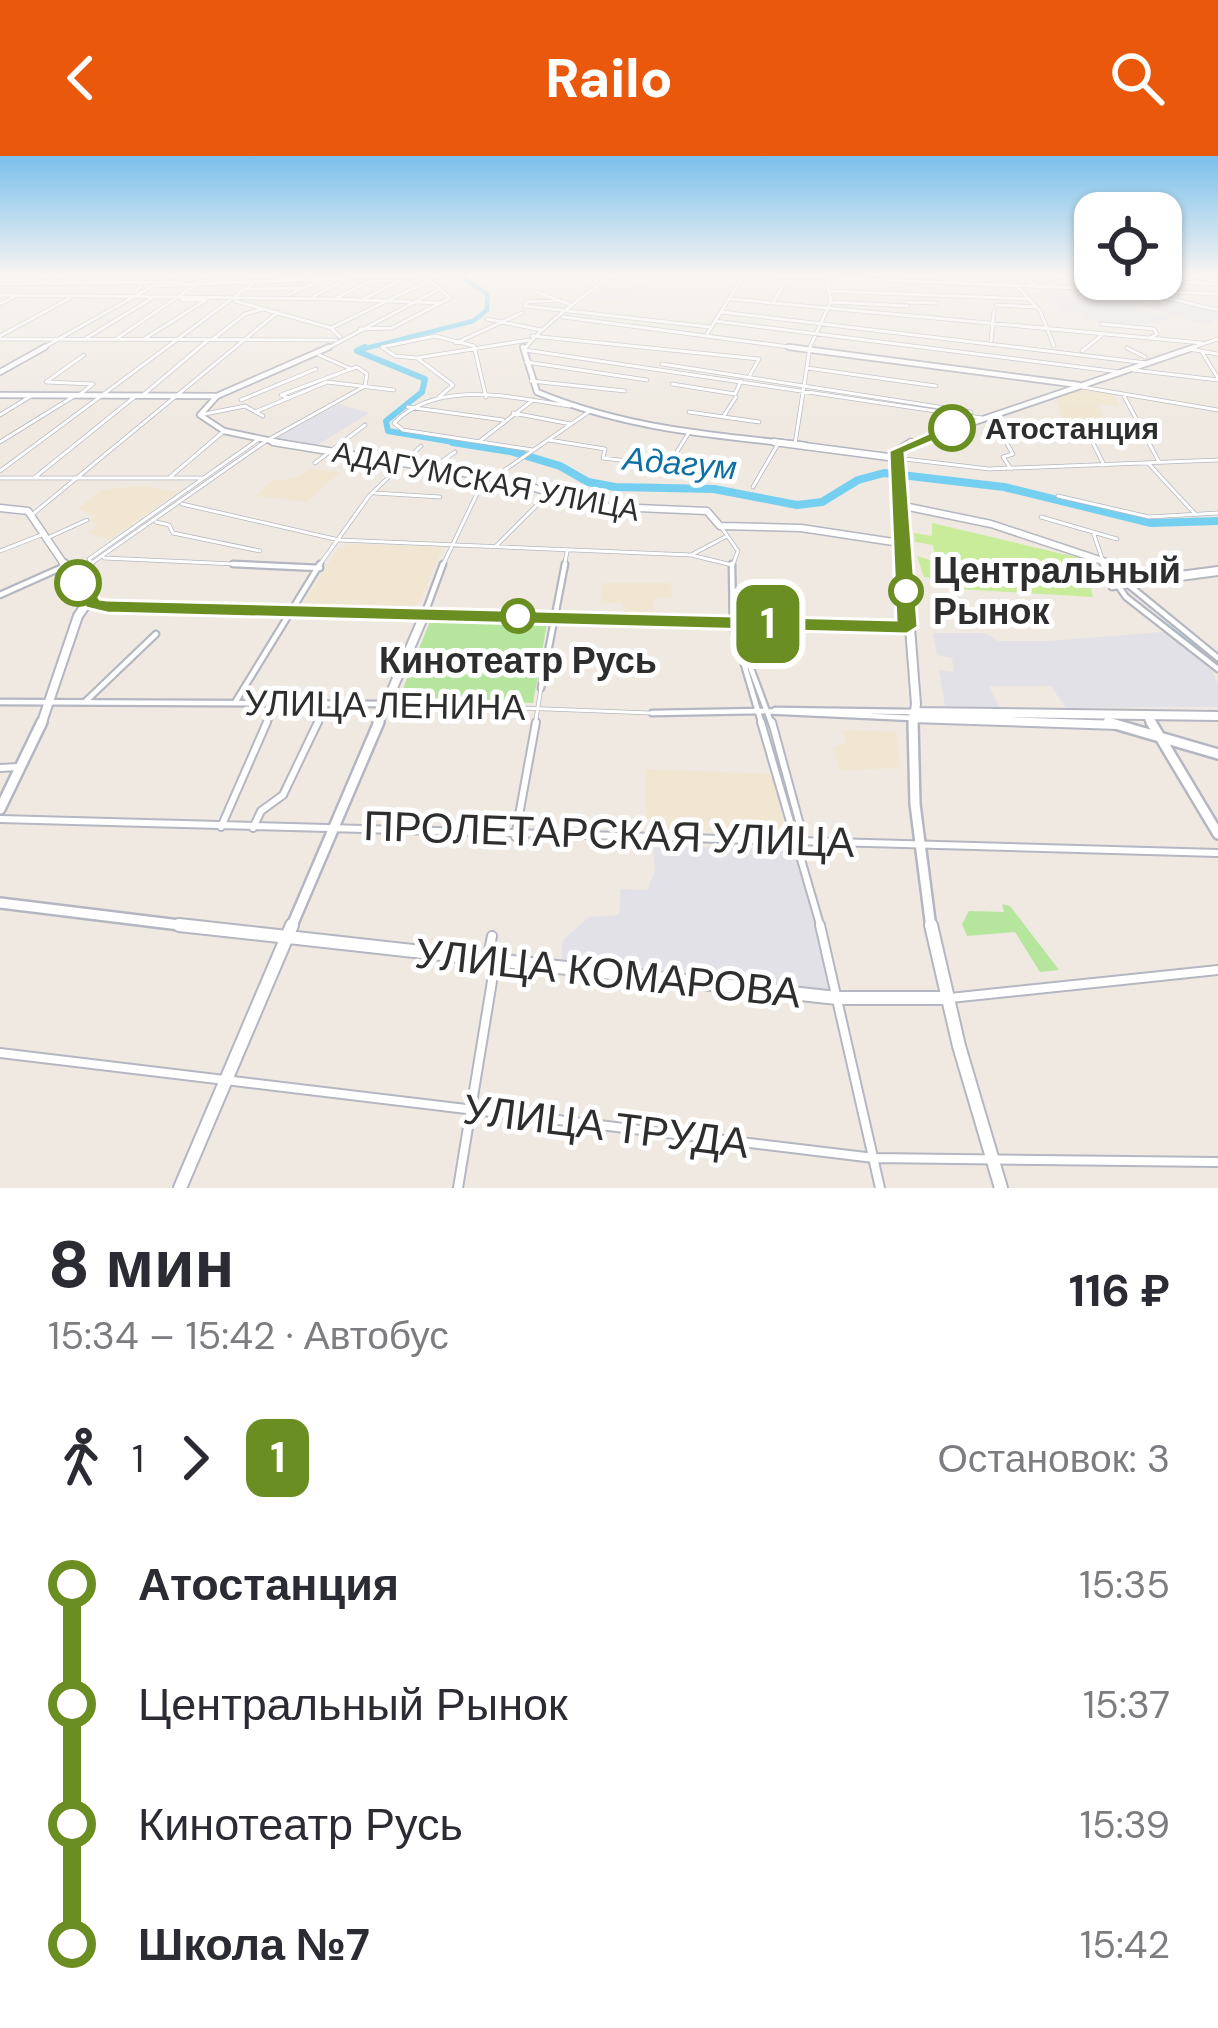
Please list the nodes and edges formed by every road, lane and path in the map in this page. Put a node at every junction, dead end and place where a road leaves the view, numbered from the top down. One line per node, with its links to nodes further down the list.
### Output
1 (83, 323): 36 (main road)
2 (111, 323): 37 (street)
3 (141, 323): 38 (street)
4 (169, 323): 39 (street)
5 (202, 323): 40 (street)
6 (233, 323): 41 (street)
7 (263, 323): 42 (street)
8 (315, 323): 26 (street)
9 (342, 323): 26 (street)
10 (372, 323): 27 (main road)
11 (402, 323): 27 (street)
12 (498, 323): 46 (street)
13 (506, 323): 29 (street)
14 (551, 323): 29 (main road)
15 (629, 323): 31 (main road)
16 (675, 323): 25 (street)
17 (713, 323): 25 (street)
18 (733, 323): 30 (street)
19 (818, 323): 30 (street)
20 (829, 323): 45 (street)
21 (987, 323): 23 (street)
22 (1044, 323): 28 (street)
23 (995, 324): 28 (street); 45 (street)
24 (1102, 324): 35 (street)
25 (710, 326): 31 (street)
26 (331, 328): 43 (street)
27 (360, 329): 43 (main road)
28 (1047, 329): 32 (street); 50 (street)
29 (541, 330): 34 (main road)
30 (814, 333): 48 (street); 67 (street)
31 (706, 334): 48 (main road)
32 (1103, 334): 35 (street); 54 (street)
33 (0, 338): 36 (street)
34 (530, 338): 49 (street); 53 (main road); 69 (street)
35 (1150, 338): 47 (street)
36 (57, 339): 37 (street); 66 (main road)
37 (85, 339): 38 (street)
38 (116, 339): 39 (street)
39 (144, 339): 40 (street)
40 (180, 339): 41 (street); 86 (street)
41 (211, 339): 42 (street); 87 (street)
42 (241, 339): 43 (street); 88 (street)
43 (338, 339): 58 (main road)
44 (1218, 339): 47 (main road)
45 (991, 341): 50 (street)
46 (456, 343): 49 (street); 59 (street)
47 (1206, 343): 52 (main road)
48 (810, 346): 62 (street); 75 (main road)
49 (476, 347): 59 (street); 91 (street)
50 (1055, 348): 54 (street)
51 (1126, 348): 60 (street)
52 (1189, 349): 55 (street); 60 (main road)
53 (524, 350): 61 (main road); 69 (street)
54 (1082, 351): 60 (street)
55 (1202, 352): 56 (street); 70 (street)
56 (1218, 354)
57 (84, 355): 85 (street)
58 (319, 355): 64 (street); 68 (main road)
59 (417, 358): 90 (street)
60 (1147, 359): 65 (main road)
61 (526, 362): 71 (street); 73 (main road)
62 (807, 368): 77 (street); 78 (street)
63 (316, 369): 72 (street)
64 (350, 369): 76 (street); 92 (street)
65 (1128, 369): 67 (main road); 70 (street)
66 (0, 372)
67 (1119, 372): 75 (main road)
68 (266, 377): 72 (street); 89 (main road)
69 (746, 378): 77 (street); 81 (street)
70 (1218, 379)
71 (647, 380)
72 (286, 381): 93 (street)
73 (531, 381): 80 (street); 95 (main road)
74 (672, 384): 81 (street)
75 (1081, 385): 82 (street); 105 (main road)
76 (365, 386): 79 (street); 92 (street); 114 (street)
77 (802, 386): 105 (street); 120 (street)
78 (936, 386)
79 (394, 390)
80 (625, 391)
81 (735, 394): 106 (street)
82 (1123, 394): 97 (street); 127 (street)
83 (0, 395): 84 (main road)
84 (32, 395): 85 (main road); 102 (street)
85 (78, 395): 86 (main road); 117 (street)
86 (104, 395): 87 (main road); 134 (street)
87 (140, 395): 88 (main road); 137 (street)
88 (175, 395): 89 (main road); 135 (street)
89 (216, 396): 103 (main road)
90 (439, 397): 91 (street); 96 (street)
91 (486, 397): 94 (street)
92 (289, 398): 99 (street)
93 (241, 400)
94 (532, 400): 95 (street); 101 (street)
95 (570, 406): 98 (main road)
96 (408, 407): 107 (street); 116 (street)
97 (1218, 410)
98 (590, 411): 109 (street); 112 (main road)
99 (255, 412): 103 (street); 104 (street)
100 (689, 412): 106 (street)
101 (513, 413): 107 (street); 109 (street)
102 (0, 415)
103 (200, 415): 111 (main road, АДАГУМСКАЯ УЛИЦА)
104 (263, 416)
105 (978, 416): 126 (main road)
106 (723, 417): 108 (street)
107 (503, 420): 116 (street)
108 (759, 422)
109 (572, 424): 115 (street)
110 (365, 425): 123 (street)
111 (224, 431): 114 (main road, АДАГУМСКАЯ УЛИЦА); 136 (street)
112 (690, 431): 115 (street); 119 (main road)
113 (1065, 432): 131 (street)
114 (262, 440): 123 (main road, АДАГУМСКАЯ УЛИЦА); 138 (street)
115 (548, 440): 122 (street)
116 (480, 441): 122 (street)
117 (0, 442)
118 (1006, 442): 133 (street)
119 (778, 444): 120 (main road); 140 (street)
120 (795, 444): 126 (main road)
121 (421, 446): 129 (street)
122 (533, 451): 139 (street)
123 (328, 452): 128 (street); 129 (main road, АДАГУМСКАЯ УЛИЦА)
124 (455, 452): 132 (street)
125 (1218, 460): 127 (street)
126 (897, 461): 133 (street); 146 (main road)
127 (1160, 462): 130 (street)
128 (315, 463)
129 (398, 463): 132 (main road, АДАГУМСКАЯ УЛИЦА); 141 (street)
130 (1148, 463): 131 (street); 149 (street)
131 (1104, 465): 133 (street)
132 (431, 469): 139 (main road, АДАГУМСКАЯ УЛИЦА)
133 (1010, 469)
134 (0, 475): 137 (street)
135 (82, 476): 136 (street); 137 (street); 150 (street)
136 (170, 477): 138 (street)
137 (34, 478)
138 (208, 479): 145 (street); 169 (street)
139 (488, 479): 142 (main road, АДАГУМСКАЯ УЛИЦА); 161 (street)
140 (753, 488)
141 (375, 493): 144 (street); 159 (street)
142 (547, 495): 154 (main road, АДАГУМСКАЯ УЛИЦА); 162 (street)
143 (1058, 496): 149 (street)
144 (440, 497)
145 (182, 504): 153 (street); 159 (street)
146 (899, 506): 160 (main road); 168 (main road)
147 (0, 511): 150 (main road)
148 (1218, 513): 149 (street)
149 (1196, 515)
150 (31, 516): 157 (main road)
151 (1040, 517): 155 (street)
152 (87, 520): 157 (street)
153 (156, 523): 164 (street); 167 (street)
154 (720, 526): 156 (street); 160 (main road)
155 (1094, 532): 158 (street); 168 (street)
156 (727, 536): 166 (street); 170 (street)
157 (43, 537): 163 (street); 171 (main road)
158 (1117, 539)
159 (339, 541): 161 (street); 172 (street)
160 (900, 543): 184 (main road)
161 (450, 544): 162 (street); 181 (street)
162 (496, 546): 165 (street)
163 (0, 551)
164 (260, 551)
165 (567, 551): 166 (street); 182 (street)
166 (691, 555): 170 (street)
167 (104, 558): 169 (street); 172 (street)
168 (1098, 559): 175 (main road); 176 (street); 177 (street)
169 (92, 564): 174 (street)
170 (732, 565): 183 (street)
171 (65, 566): 174 (main road); 178 (street)
172 (321, 568): 180 (street)
173 (1218, 571): 175 (main road)
174 (73, 575): 179 (main road)
175 (1157, 579): 176 (street)
176 (1123, 585): 177 (street); 186 (street)
177 (1112, 586): 187 (street)
178 (0, 595)
179 (89, 600): 180 (main road); 192 (main road)
180 (294, 610): 181 (main road); 190 (street)
181 (424, 613): 182 (main road); 195 (main road)
182 (554, 617): 183 (main road); 188 (street)
183 (734, 623): 184 (main road); 197 (street)
184 (907, 627): 199 (main road)
185 (155, 634): 189 (street)
186 (1218, 658)
187 (1218, 669)
188 (541, 688): 196 (street)
189 (86, 701): 190 (street, УЛИЦА ЛЕНИНА); 192 (street, УЛИЦА ЛЕНИНА)
190 (236, 701): 193 (street, УЛИЦА ЛЕНИНА)
191 (0, 702): 192 (street, УЛИЦА ЛЕНИНА)
192 (49, 703): 205 (main road)
193 (275, 703): 194 (street, УЛИЦА ЛЕНИНА); 209 (street)
194 (326, 704): 195 (street, УЛИЦА ЛЕНИНА); 211 (street)
195 (386, 704): 196 (street, УЛИЦА ЛЕНИНА); 210 (main road)
196 (537, 709): 198 (street, УЛИЦА ЛЕНИНА); 202 (street)
197 (765, 712): 198 (street, УЛИЦА ЛЕНИНА); 199 (street, УЛИЦА ЛЕНИНА); 214 (street)
198 (652, 713)
199 (913, 715): 200 (main road, УЛИЦА ЛЕНИНА); 203 (main road, УЛИЦА ЛЕНИНА); 215 (main road)
200 (1147, 715): 201 (main road, УЛИЦА ЛЕНИНА); 203 (main road)
201 (1218, 716)
202 (536, 721): 213 (street)
203 (1159, 734): 204 (main road, УЛИЦА ЛЕНИНА); 212 (main road)
204 (1218, 754)
205 (23, 766): 206 (street); 207 (main road)
206 (0, 768)
207 (0, 809)
208 (0, 819): 209 (street, ПРОЛЕТАРСКАЯ УЛИЦА)
209 (221, 826): 211 (street, ПРОЛЕТАРСКАЯ УЛИЦА)
210 (333, 826): 211 (street, ПРОЛЕТАРСКАЯ УЛИЦА); 213 (street, ПРОЛЕТАРСКАЯ УЛИЦА); 218 (main road)
211 (253, 828)
212 (1218, 834)
213 (515, 837): 214 (street, ПРОЛЕТАРСКАЯ УЛИЦА)
214 (799, 838): 215 (street, ПРОЛЕТАРСКАЯ УЛИЦА); 222 (street)
215 (917, 842): 216 (street, ПРОЛЕТАРСКАЯ УЛИЦА); 223 (main road)
216 (1218, 853)
217 (0, 903): 218 (main road, УЛИЦА КОМАРОВА)
218 (288, 935): 220 (main road, УЛИЦА КОМАРОВА); 225 (main road)
219 (492, 937): 220 (street)
220 (491, 962): 222 (main road, УЛИЦА КОМАРОВА); 226 (street)
221 (1218, 970): 223 (street, УЛИЦА КОМАРОВА)
222 (836, 998): 223 (main road, УЛИЦА КОМАРОВА); 227 (street)
223 (945, 998): 228 (main road)
224 (0, 1053): 225 (street, УЛИЦА ТРУДА)
225 (225, 1079): 226 (street, УЛИЦА ТРУДА); 230 (main road)
226 (470, 1110): 227 (street, УЛИЦА ТРУДА); 231 (street)
227 (874, 1158): 228 (street, УЛИЦА ТРУДА); 232 (street)
228 (992, 1160): 229 (street, УЛИЦА ТРУДА); 233 (main road)
229 (1216, 1162)
230 (180, 1188)
231 (458, 1188)
232 (880, 1188)
233 (1001, 1188)

